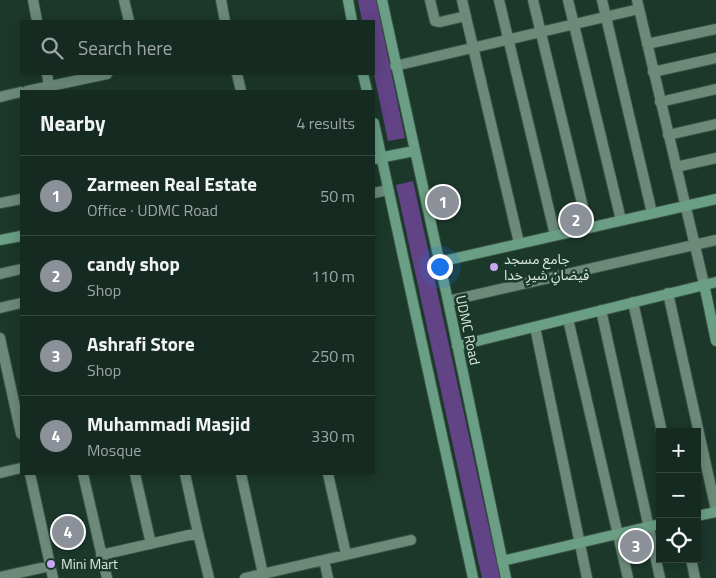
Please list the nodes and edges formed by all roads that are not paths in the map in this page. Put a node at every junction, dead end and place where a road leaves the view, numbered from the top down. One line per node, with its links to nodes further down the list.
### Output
1 (33, 0): 15 (street)
2 (124, 0): 16 (street)
3 (221, 0): 17 (street)
4 (348, 0): 18 (main road)
5 (382, 0): 26 (main road, UDMC Road)
6 (430, 0): 13 (street)
7 (462, 0): 13 (street)
8 (499, 0): 22 (street)
9 (533, 0): 21 (street)
10 (568, 0): 19 (street)
11 (602, 0): 14 (street)
12 (638, 5): 14 (street); 23 (street)
13 (466, 16): 24 (street)
14 (606, 17): 19 (street); 53 (street)
15 (37, 20)
16 (129, 20)
17 (225, 20)
18 (352, 20)
19 (574, 24): 21 (street); 54 (street)
20 (716, 29): 23 (street)
21 (541, 32): 22 (street); 55 (street)
22 (508, 40): 24 (street); 56 (street)
23 (647, 44): 27 (street)
24 (473, 48): 26 (street); 60 (street)
25 (716, 58): 27 (street)
26 (395, 66): 43 (main road, UDMC Road)
27 (653, 72): 39 (street)
28 (47, 75): 32 (street)
29 (102, 75): 32 (street)
30 (237, 75): 35 (street)
31 (363, 75): 36 (main road)
32 (50, 86): 34 (street)
33 (716, 89): 39 (street)
34 (32, 90)
35 (241, 90)
36 (367, 90)
37 (20, 92): 38 (street)
38 (0, 97)
39 (660, 102): 42 (street)
40 (716, 124): 42 (street)
41 (375, 135): 45 (main road)
42 (668, 135): 46 (street)
43 (414, 150): 45 (main road); 62 (main road, UDMC Road)
44 (716, 158): 46 (street)
45 (377, 159): 47 (main road)
46 (676, 167): 52 (street)
47 (388, 190): 48 (street); 111 (main road)
48 (375, 193)
49 (20, 198): 51 (street)
50 (716, 199): 52 (main road)
51 (0, 203)
52 (684, 206): 53 (main road); 61 (street)
53 (652, 213): 54 (main road)
54 (621, 220): 55 (main road)
55 (588, 228): 56 (main road)
56 (555, 235): 60 (main road)
57 (20, 236): 58 (main road)
58 (0, 240)
59 (716, 240): 61 (street)
60 (519, 244): 62 (main road)
61 (695, 245): 66 (street); 68 (street)
62 (439, 262): 68 (main road, UDMC Road)
63 (20, 269): 64 (street)
64 (0, 274)
65 (716, 282): 66 (main road)
66 (704, 284): 67 (main road); 73 (main road)
67 (668, 293): 69 (main road); 89 (street)
68 (448, 302): 78 (main road, UDMC Road)
69 (633, 302): 72 (main road); 79 (street)
70 (20, 303): 71 (street)
71 (0, 308)
72 (601, 310): 74 (main road); 91 (street)
73 (713, 316): 77 (main road)
74 (568, 318): 75 (main road); 93 (street)
75 (535, 327): 78 (main road); 95 (street)
76 (0, 338): 80 (street)
77 (716, 341)
78 (457, 346): 100 (main road, UDMC Road)
79 (661, 428)
80 (20, 429)
81 (20, 468): 82 (street)
82 (0, 473)
83 (30, 475): 102 (street)
84 (83, 475): 98 (street)
85 (135, 475): 96 (street)
86 (184, 475): 92 (street)
87 (241, 475): 103 (street)
88 (328, 475): 97 (street)
89 (716, 511): 90 (main road)
90 (701, 515)
91 (654, 526): 93 (main road); 115 (street)
92 (198, 533): 96 (street); 108 (street)
93 (618, 534): 95 (main road); 114 (street)
94 (412, 540): 97 (street)
95 (580, 542): 100 (main road); 113 (street)
96 (151, 544): 98 (street)
97 (346, 554): 99 (street)
98 (101, 555): 107 (street)
99 (324, 560): 103 (street); 110 (street)
100 (502, 561): 112 (main road, UDMC Road)
101 (692, 563): 116 (street)
102 (50, 566): 104 (street); 106 (street)
103 (264, 574): 109 (street)
104 (22, 575): 105 (street)
105 (0, 577)
106 (53, 578)
107 (107, 578)
108 (209, 578)
109 (245, 578)
110 (328, 578)
111 (473, 578)
112 (506, 578)
113 (587, 578)
114 (628, 578)
115 (660, 578)
116 (695, 578)

